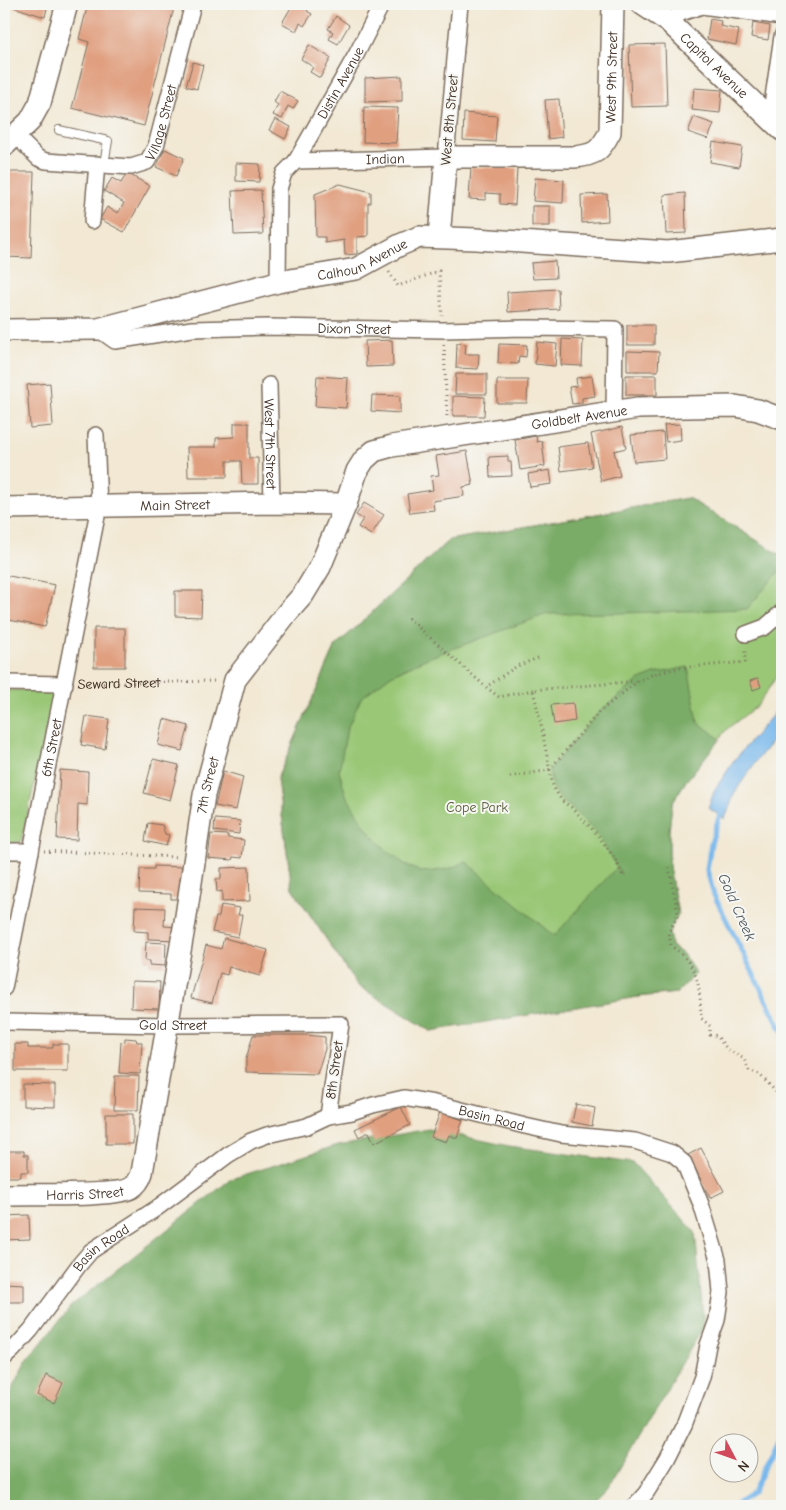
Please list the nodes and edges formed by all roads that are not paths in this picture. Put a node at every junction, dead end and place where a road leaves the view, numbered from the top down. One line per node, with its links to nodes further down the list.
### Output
1 (67, 4): 12 (street)
2 (193, 4): 16 (street, Village Street)
3 (382, 4): 15 (street, Distin Avenue)
4 (460, 4): 14 (street, West 8th Street)
5 (613, 4): 13 (street, West 9th Street)
6 (642, 4): 8 (street, Capitol Avenue)
7 (782, 18): 8 (street)
8 (669, 22): 10 (street, Capitol Avenue)
9 (782, 36): 10 (street)
10 (776, 124)
11 (59, 130): 16 (lane)
12 (10, 141): 16 (street, Village Street)
13 (601, 149): 14 (street, Indian)
14 (446, 157): 15 (street, Indian); 18 (street, West 8th Street)
15 (296, 161): 20 (street)
16 (101, 164): 17 (street)
17 (92, 221)
18 (439, 237): 19 (street, Calhoun Avenue); 20 (street, Calhoun Avenue)
19 (778, 243)
20 (278, 282): 21 (street, Calhoun Avenue)
21 (98, 329): 22 (street, Calhoun Avenue); 24 (street, Dixon Street)
22 (4, 330)
23 (269, 385): 28 (street, West 7th Street)
24 (614, 412): 25 (street, Goldbelt Avenue); 27 (street, Goldbelt Avenue)
25 (782, 419)
26 (96, 435): 30 (street, 6th Street)
27 (374, 451): 29 (street, 7th Street)
28 (272, 503): 29 (street, Main Street); 30 (street, Main Street)
29 (346, 504): 41 (street, 7th Street)
30 (99, 506): 31 (street, Main Street); 35 (street, 6th Street)
31 (4, 508)
32 (782, 612): 33 (street)
33 (746, 640)
34 (4, 683): 35 (street, Seward Street)
35 (65, 684): 36 (street, 6th Street)
36 (31, 850): 37 (street); 38 (street, 6th Street)
37 (4, 851)
38 (4, 988)
39 (4, 1022): 41 (street, Gold Street)
40 (341, 1024): 41 (street, Gold Street); 42 (street, 8th Street)
41 (168, 1025): 43 (street, 7th Street)
42 (328, 1116): 45 (street, Basin Road); 46 (street, Basin Road)
43 (145, 1159): 44 (street, Harris Street)
44 (4, 1195)
45 (9, 1354)
46 (634, 1506)

